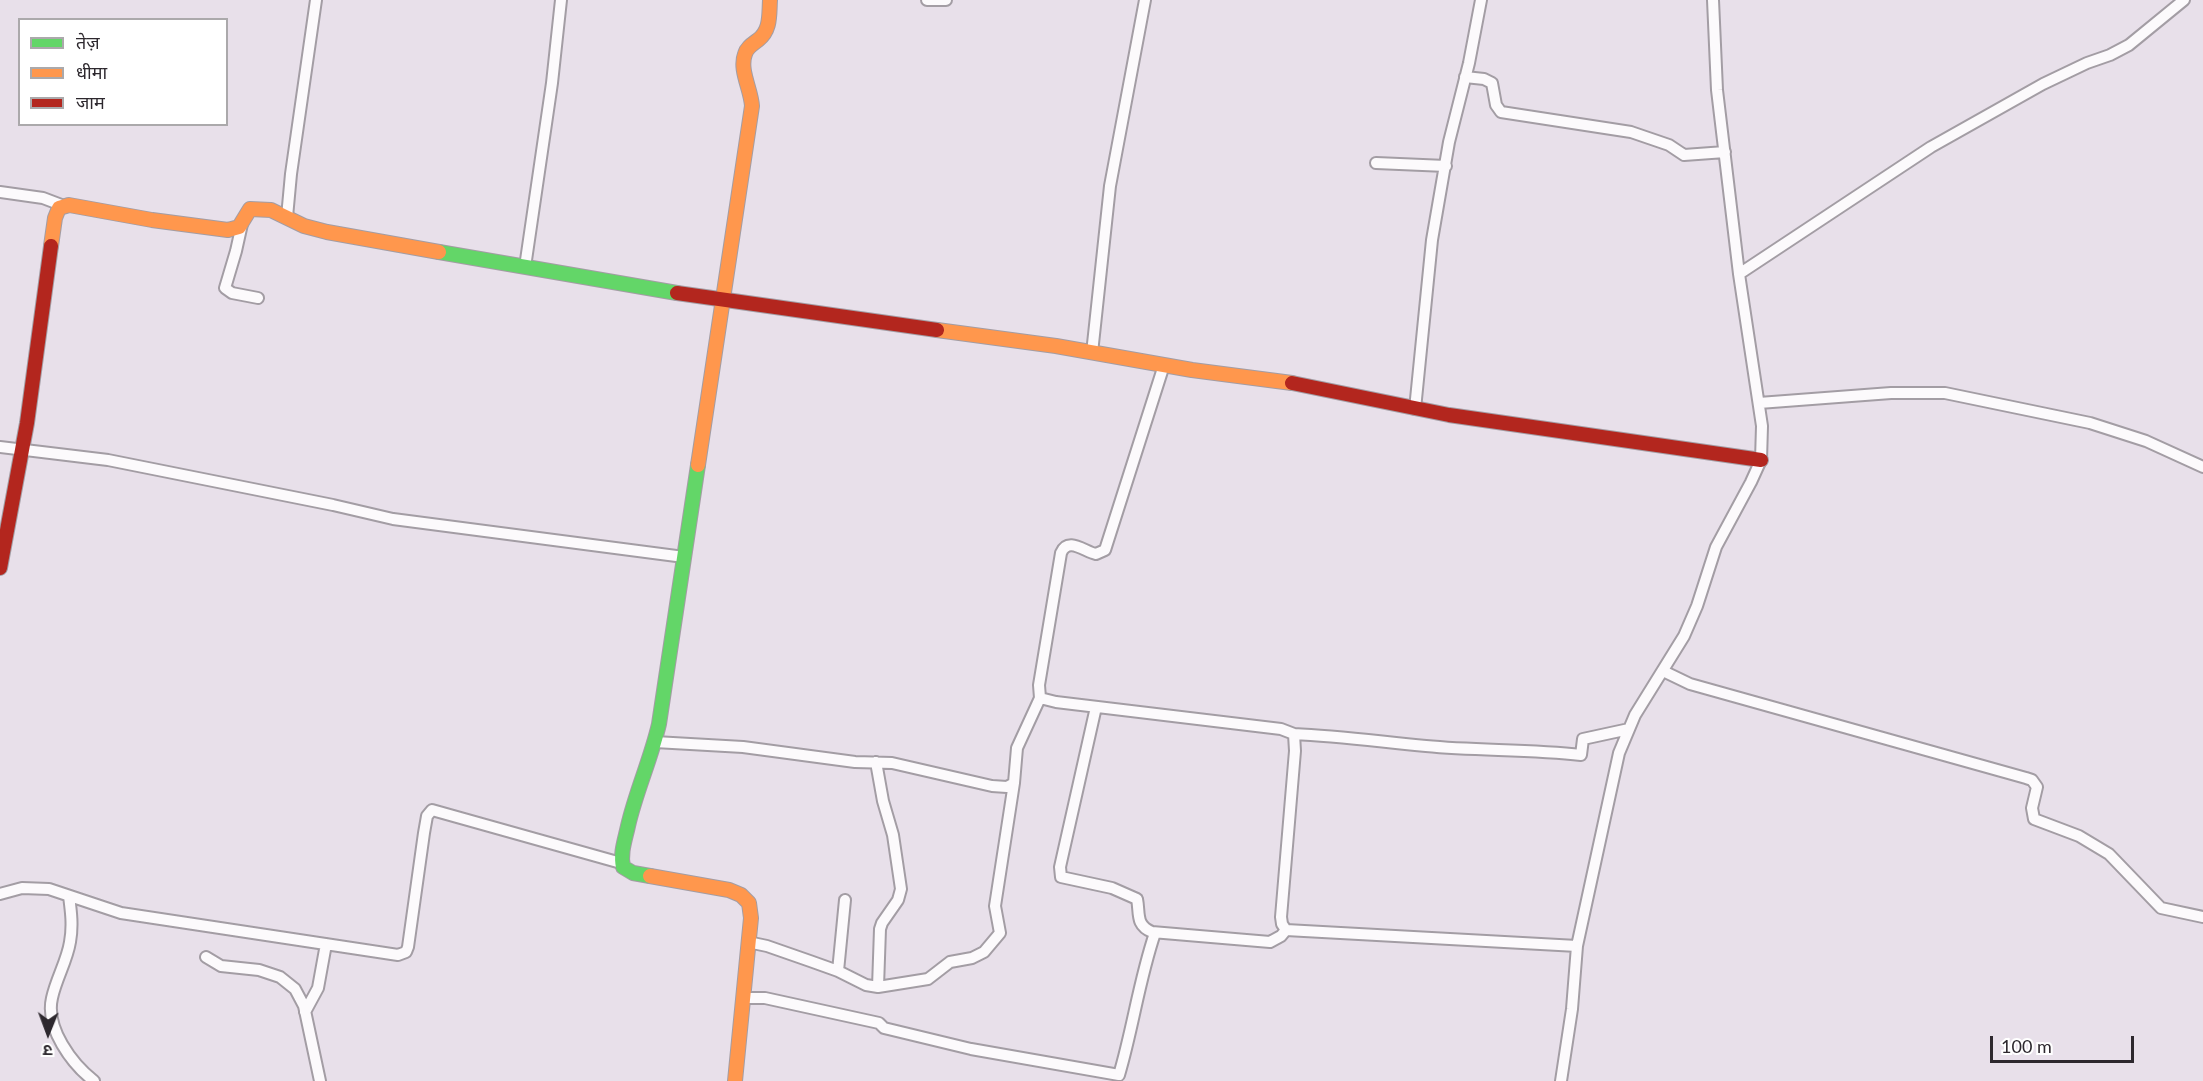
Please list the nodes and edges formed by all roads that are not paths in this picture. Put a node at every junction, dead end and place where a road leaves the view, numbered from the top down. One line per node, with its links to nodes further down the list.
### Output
1 (316, 0): 16 (street)
2 (561, 0): 18 (street)
3 (770, 0): 21 (street)
4 (927, 0): 5 (street)
5 (946, 0)
6 (1145, 0): 22 (street)
7 (1480, 0): 10 (street)
8 (1713, 0): 11 (street)
9 (2184, 0): 19 (street)
10 (1465, 77): 11 (street); 13 (street)
11 (1725, 152): 19 (street)
12 (1376, 163): 13 (street)
13 (1446, 166): 25 (street)
14 (0, 192): 15 (street)
15 (64, 206): 17 (street); 27 (street)
16 (287, 217): 17 (street); 18 (street)
17 (242, 224): 20 (street)
18 (525, 267): 21 (street)
19 (1739, 274): 24 (street)
20 (258, 298)
21 (722, 301): 22 (street); 30 (street)
22 (1092, 353): 23 (street)
23 (1164, 365): 25 (street); 33 (street)
24 (1759, 403): 28 (street); 29 (street)
25 (1414, 409): 28 (street)
26 (0, 447): 27 (street)
27 (22, 449): 30 (street); 31 (street)
28 (1761, 460): 32 (street)
29 (2203, 467)
30 (684, 557): 37 (street)
31 (0, 568)
32 (1663, 671): 35 (street); 44 (street)
33 (1040, 698): 34 (street); 39 (street)
34 (1096, 707): 36 (street); 46 (street)
35 (1629, 729): 36 (street); 49 (street)
36 (1294, 734): 45 (street)
37 (655, 742): 38 (street); 40 (street)
38 (876, 762): 39 (street); 52 (street)
39 (1014, 783): 52 (street)
40 (621, 863): 47 (street); 48 (street)
41 (0, 894): 42 (street)
42 (69, 896): 48 (street); 55 (street)
43 (845, 900): 51 (street)
44 (2203, 917)
45 (1286, 930): 46 (street); 49 (street)
46 (1155, 933): 53 (street)
47 (748, 942): 51 (street); 53 (street)
48 (326, 944): 54 (street)
49 (1577, 946): 58 (street)
50 (206, 957): 54 (street)
51 (838, 971): 52 (street)
52 (879, 987)
53 (743, 998): 57 (street)
54 (305, 1012): 56 (street)
55 (94, 1081)
56 (320, 1081)
57 (735, 1081)
58 (1561, 1081)

